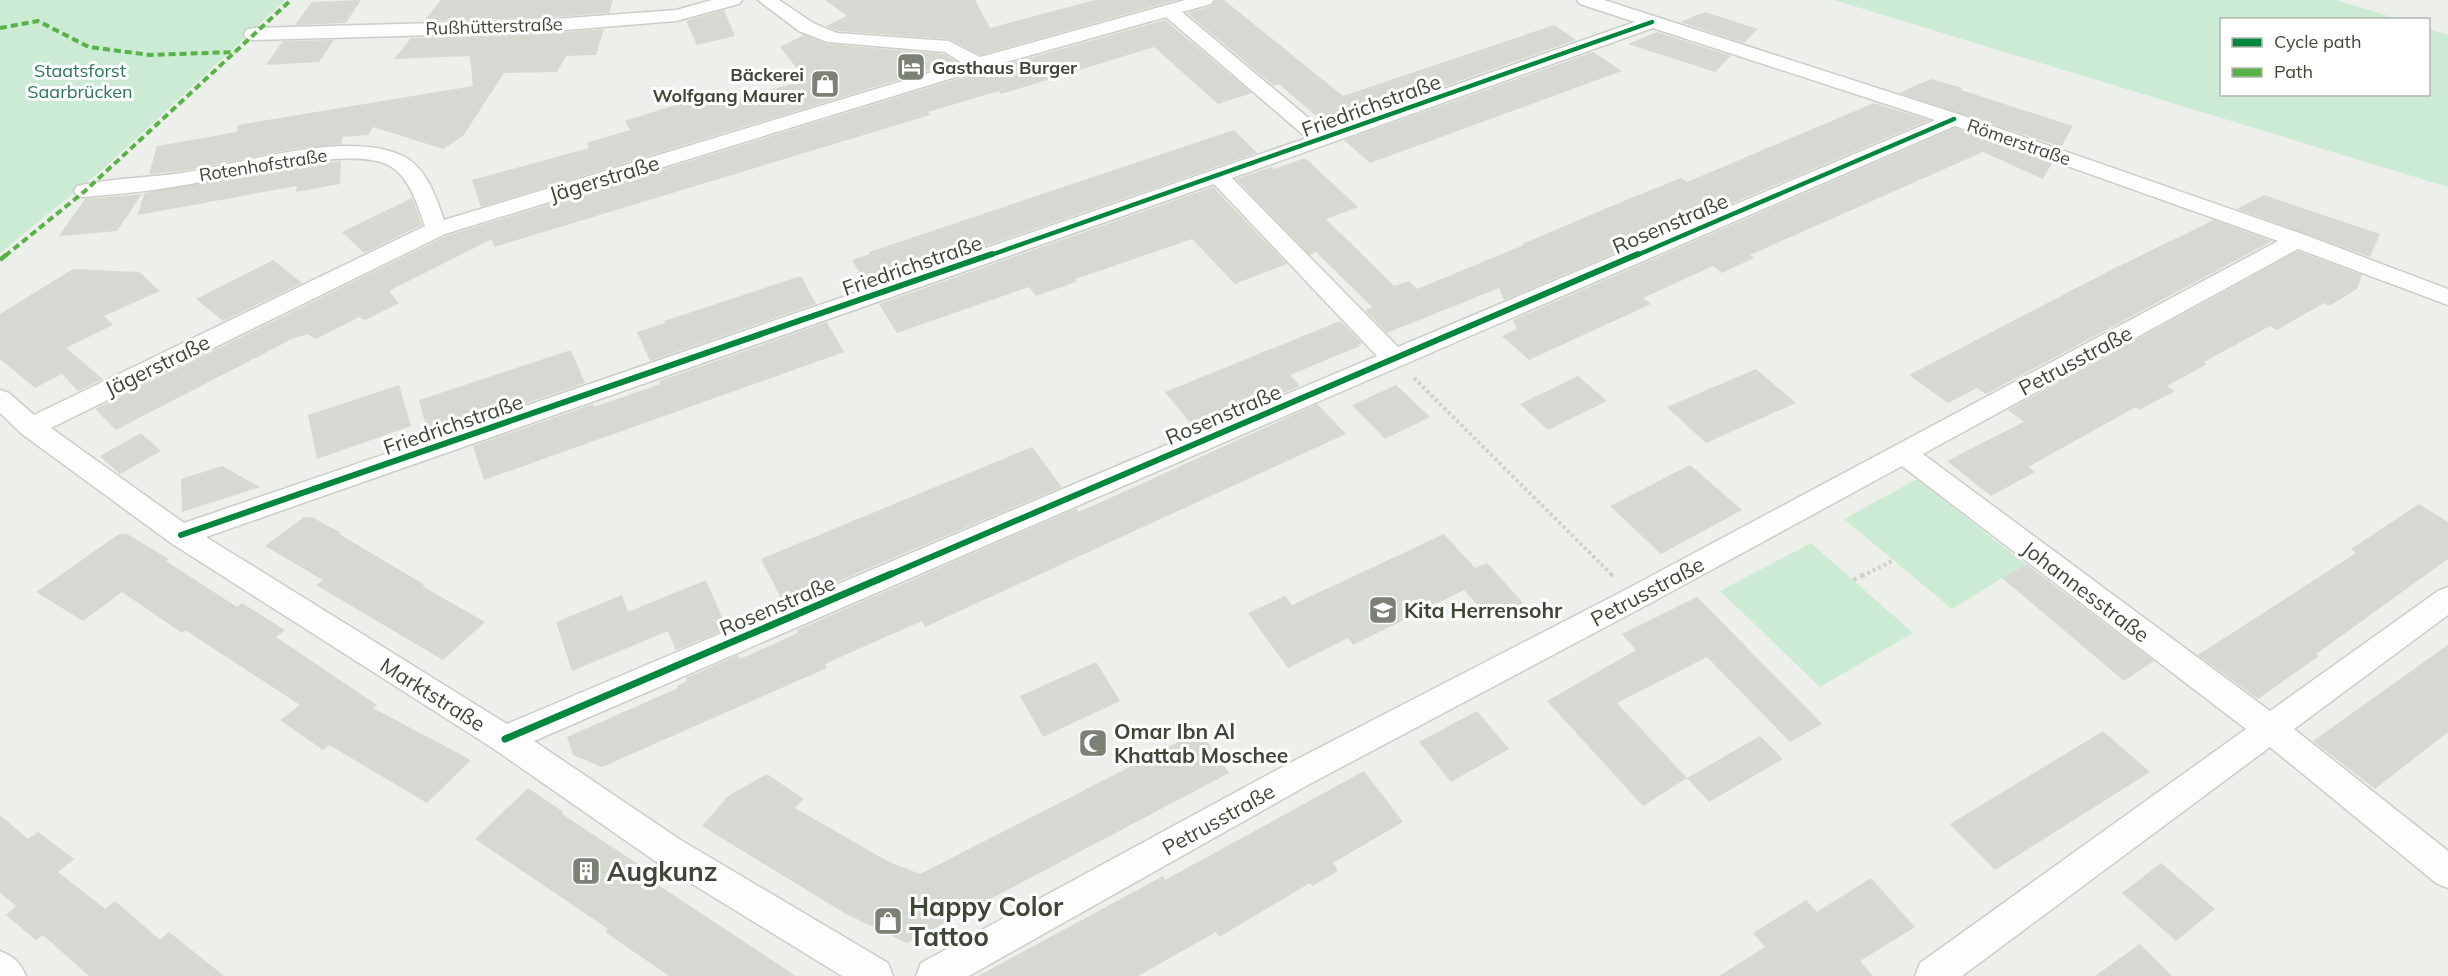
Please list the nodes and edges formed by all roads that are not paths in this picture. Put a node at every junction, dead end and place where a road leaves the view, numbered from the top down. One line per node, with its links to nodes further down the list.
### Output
1 (733, 0): 7 (street, Rußhütterstraße)
2 (767, 0): 8 (street)
3 (1205, 0): 5 (street, Jägerstraße)
4 (1586, 0): 6 (street, Römerstraße)
5 (1170, 11): 8 (street, Jägerstraße); 10 (street, Friedrichstraße)
6 (1652, 22): 9 (street, Römerstraße); 10 (street, Friedrichstraße)
7 (253, 34)
8 (978, 64): 13 (street, Jägerstraße)
9 (1954, 119): 14 (street, Römerstraße); 16 (street, Rosenstraße)
10 (1322, 140): 11 (street, Friedrichstraße)
11 (1218, 176): 16 (street); 20 (street, Friedrichstraße)
12 (85, 191): 13 (street, Rotenhofstraße)
13 (437, 229): 18 (street, Jägerstraße)
14 (2297, 240): 15 (street, Römerstraße); 19 (street, Petrusstraße)
15 (2448, 297)
16 (1394, 358): 23 (street, Rosenstraße)
17 (0, 399): 18 (street, Marktstraße)
18 (31, 426): 20 (street, Marktstraße)
19 (1903, 453): 22 (street, Johannesstraße); 28 (street, Petrusstraße)
20 (181, 535): 23 (street, Marktstraße)
21 (2448, 599): 22 (street)
22 (2270, 729): 24 (street, Johannesstraße); 29 (street)
23 (505, 739): 27 (street, Marktstraße)
24 (2448, 872)
25 (0, 969): 26 (street)
26 (8, 976)
27 (875, 976)
28 (934, 976)
29 (1933, 976)

